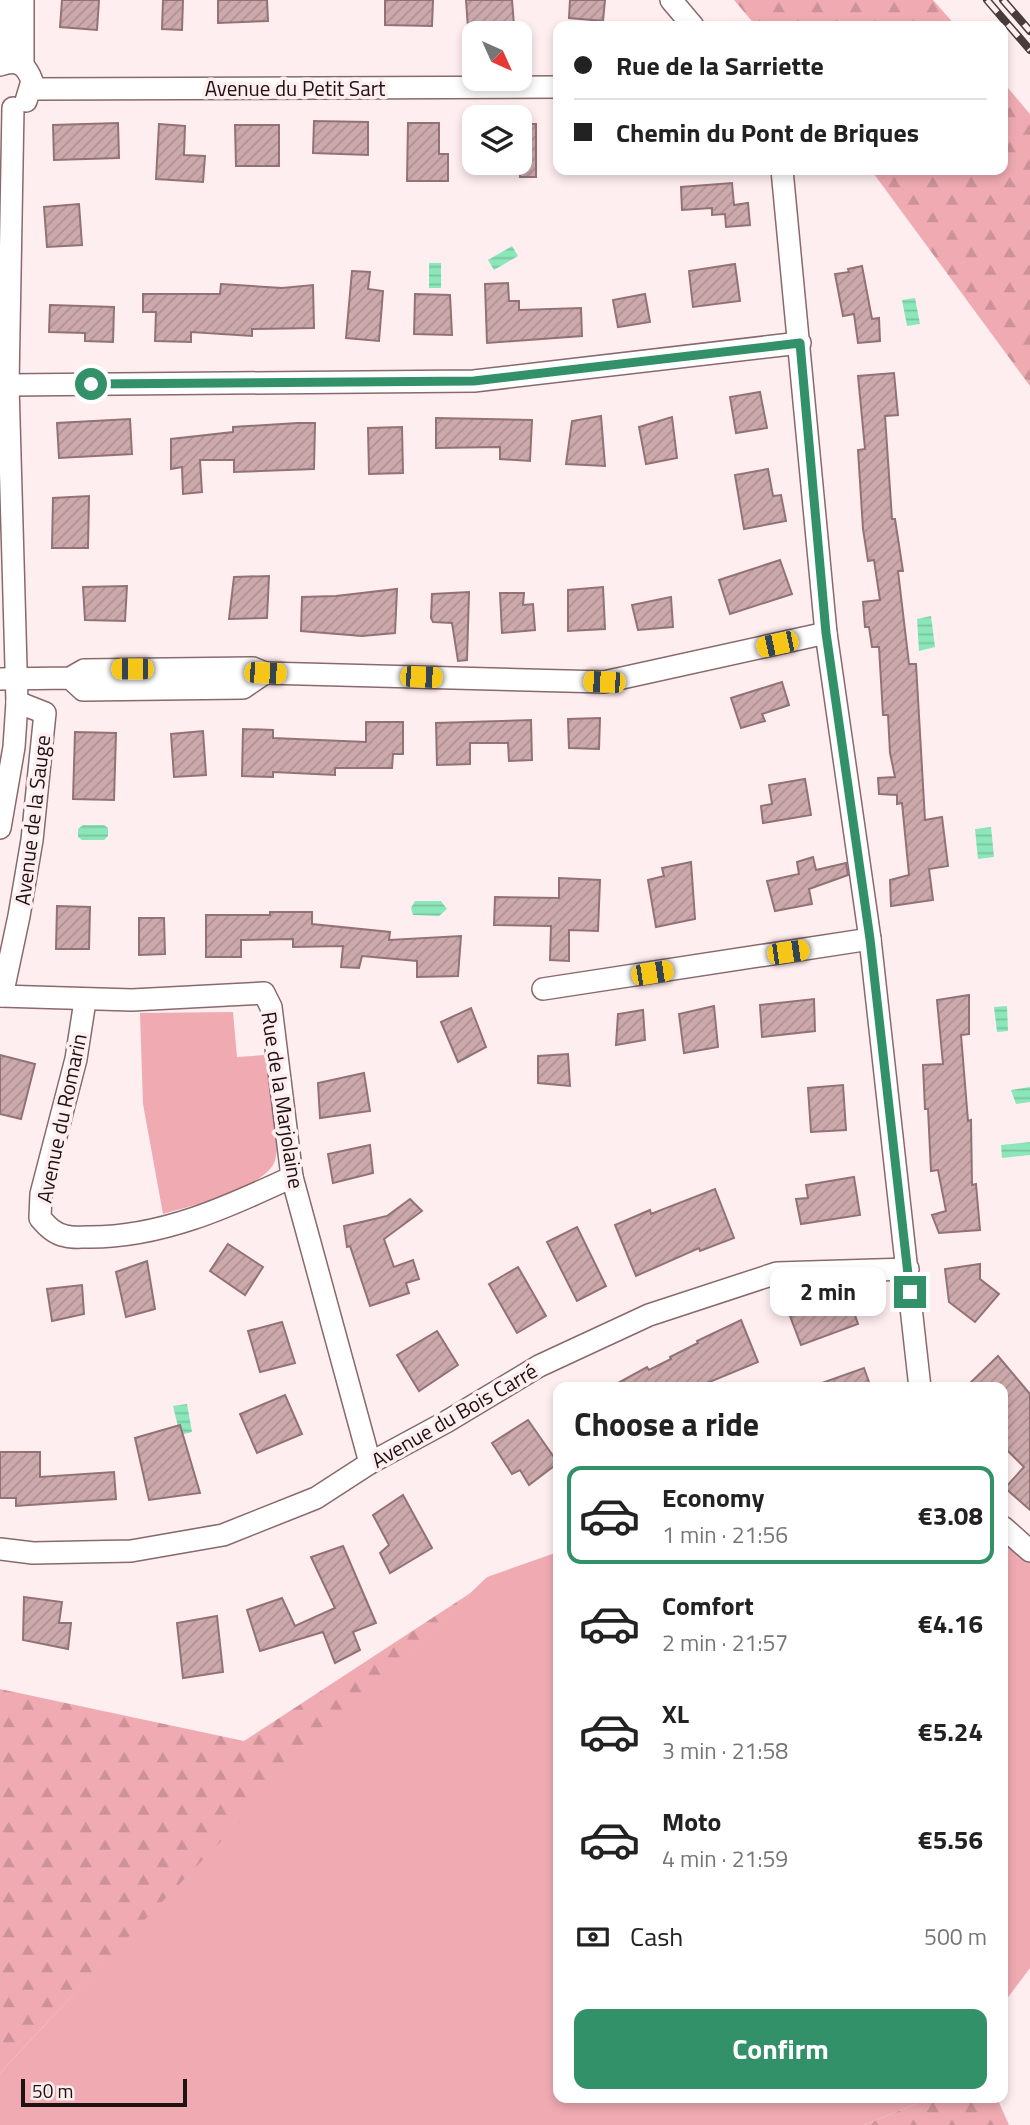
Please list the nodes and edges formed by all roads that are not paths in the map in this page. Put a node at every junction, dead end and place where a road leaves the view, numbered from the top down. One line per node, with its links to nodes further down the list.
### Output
1 (6, 0): 5 (street)
2 (23, 0): 5 (street)
3 (671, 0): 4 (street)
4 (689, 21)
5 (11, 64): 7 (street)
6 (553, 88): 7 (street, Avenue du Petit Sart)
7 (32, 89): 8 (street)
8 (6, 107): 11 (street, Avenue de la Sauge)
9 (783, 175): 10 (street)
10 (800, 343): 11 (street); 12 (street)
11 (8, 385): 13 (street, Avenue de la Sauge)
12 (826, 633): 13 (street); 16 (street)
13 (8, 680): 14 (street, Avenue de la Sauge)
14 (17, 702): 15 (street, Avenue de la Sauge); 18 (street, Avenue de la Sauge)
15 (0, 828)
16 (870, 939): 17 (street); 21 (street)
17 (543, 989)
18 (1, 996): 19 (street, Rue de la Marjolaine)
19 (85, 1000): 20 (street, Rue de la Marjolaine); 20 (street, Avenue du Romarin)
20 (292, 1177): 23 (street, Rue de la Marjolaine)
21 (908, 1269): 22 (street); 23 (street, Avenue du Bois Carré)
22 (919, 1382)
23 (370, 1463): 25 (street, Avenue du Bois Carré)
24 (1008, 1531): 26 (street)
25 (0, 1549)
26 (1030, 1551)

